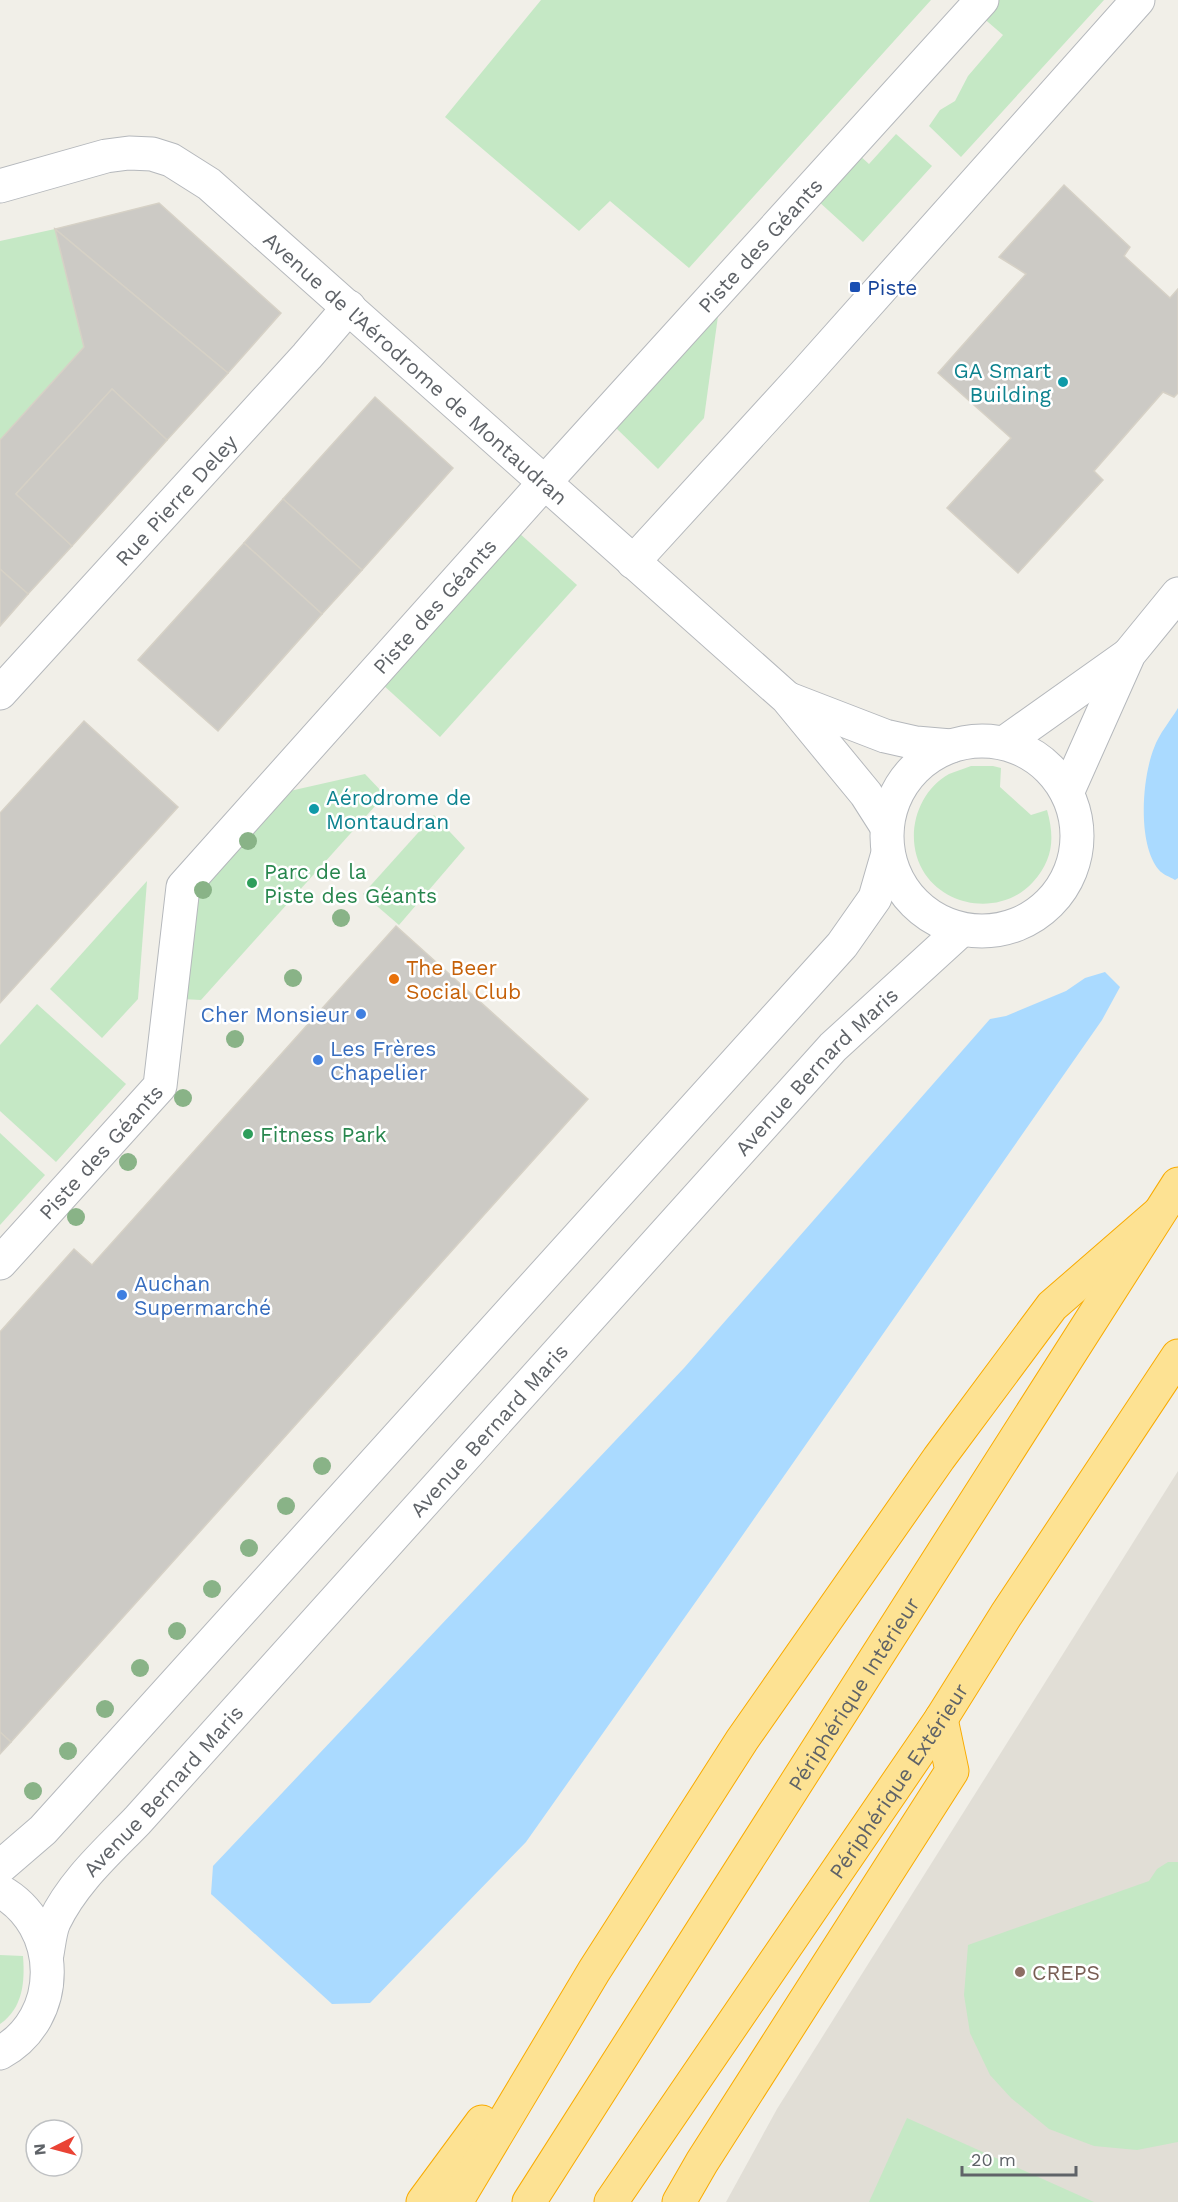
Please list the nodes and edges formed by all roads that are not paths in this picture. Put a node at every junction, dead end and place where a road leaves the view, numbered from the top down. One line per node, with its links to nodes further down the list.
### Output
1 (982, 0): 5 (street, Piste des Géants)
2 (1138, 0): 6 (street)
3 (0, 186): 4 (street, Avenue de l'Aérodrome de Montaudran)
4 (349, 307): 5 (street, Avenue de l'Aérodrome de Montaudran); 9 (street, Rue Pierre Deley)
5 (544, 482): 6 (street, Avenue de l'Aérodrome de Montaudran); 18 (street, Piste des Géants)
6 (633, 562): 10 (street, Avenue de l'Aérodrome de Montaudran)
7 (1178, 594): 8 (street)
8 (1129, 654): 11 (street); 13 (street)
9 (0, 693)
10 (787, 698): 12 (street, Avenue de l'Aérodrome de Montaudran); 14 (street, Avenue de l'Aérodrome de Montaudran)
11 (1005, 743): 12 (street); 13 (street)
12 (951, 746): 14 (street)
13 (1067, 793): 15 (street)
14 (887, 840): 15 (street); 21 (street)
15 (961, 930): 23 (street, Avenue Bernard Maris)
16 (1178, 1184): 17 (highway, Périphérique Intérieur)
17 (1158, 1214): 24 (highway); 28 (highway, Périphérique Intérieur)
18 (0, 1263)
19 (1178, 1356): 20 (highway, Périphérique Extérieur)
20 (941, 1719): 29 (highway, Périphérique Extérieur); 30 (highway)
21 (0, 1867)
22 (0, 1891): 23 (street)
23 (47, 1954): 25 (street)
24 (594, 1971): 26 (highway); 27 (highway)
25 (0, 2053)
26 (423, 2202)
27 (456, 2202)
28 (529, 2202)
29 (611, 2202)
30 (679, 2202)

